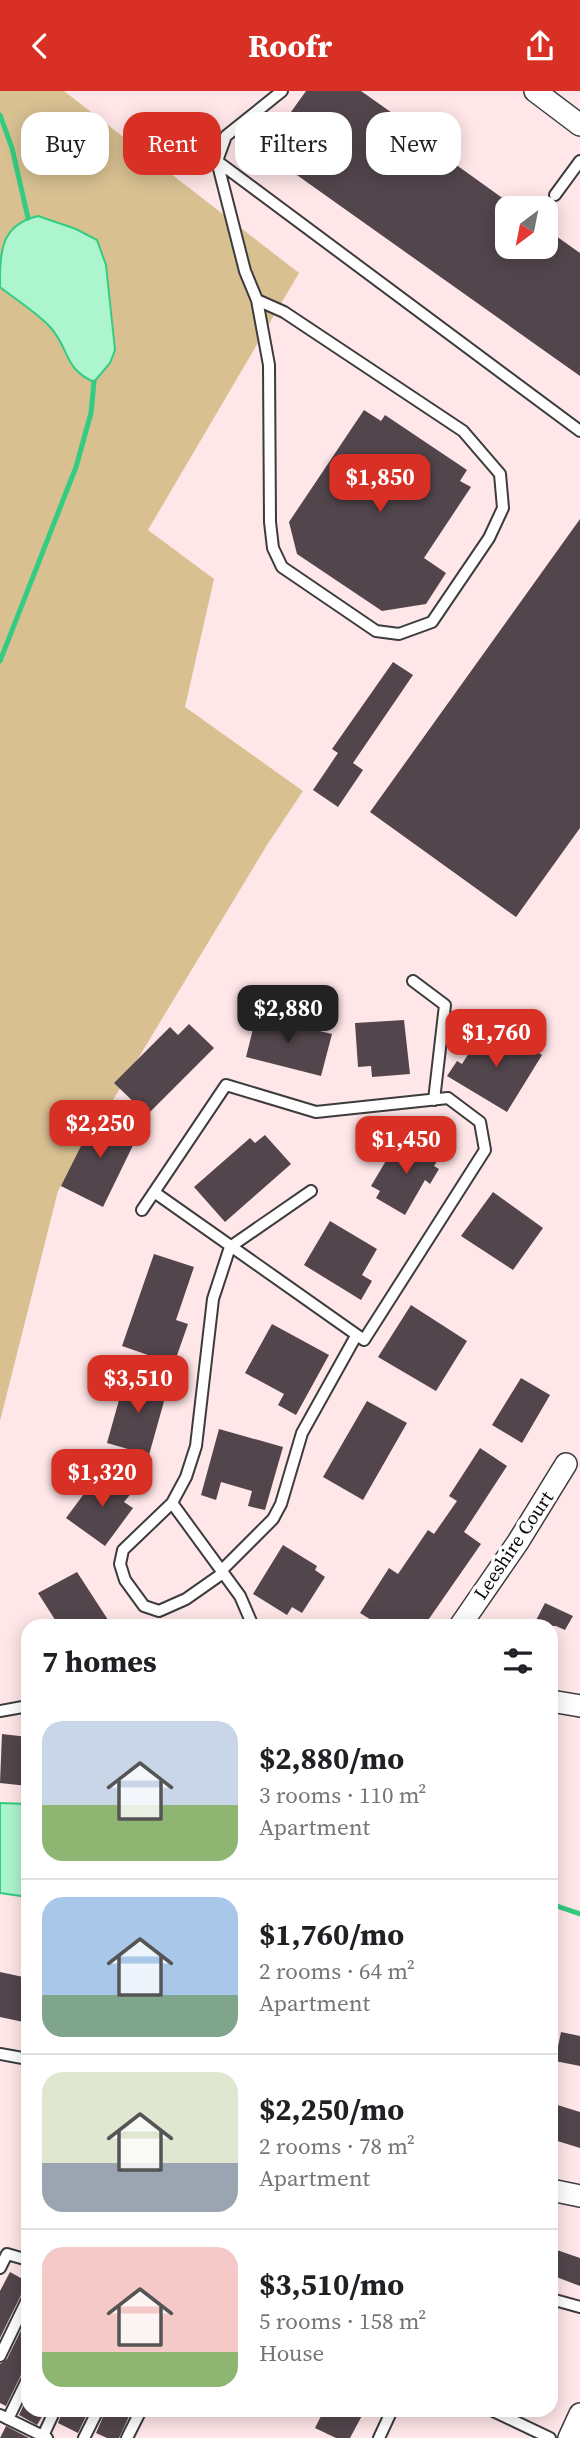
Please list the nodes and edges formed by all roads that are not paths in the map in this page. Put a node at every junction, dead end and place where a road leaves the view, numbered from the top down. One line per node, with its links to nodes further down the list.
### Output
1 (282, 91): 4 (lane)
2 (535, 91): 3 (street)
3 (580, 125)
4 (221, 152)
5 (580, 161): 8 (lane)
6 (221, 163): 10 (lane)
7 (221, 173): 9 (lane)
8 (555, 195)
9 (257, 300): 9 (lane)
10 (580, 431)
11 (413, 981): 12 (lane)
12 (434, 1100): 14 (lane); 17 (lane)
13 (311, 1191): 16 (lane)
14 (154, 1192): 15 (lane); 16 (lane)
15 (142, 1210)
16 (230, 1247): 17 (lane); 19 (lane)
17 (360, 1338): 20 (lane)
18 (566, 1464): 22 (street, Leeshire Court)
19 (172, 1503): 20 (lane); 20 (lane)
20 (222, 1572): 21 (lane)
21 (250, 1619)
22 (465, 1619)
23 (558, 1702): 24 (street)
24 (580, 1706)
25 (21, 1707): 26 (lane)
26 (0, 1711)
27 (0, 2054): 28 (lane)
28 (21, 2058)
29 (558, 2191): 30 (street)
30 (580, 2196)
31 (21, 2258): 32 (lane)
32 (0, 2268)
33 (558, 2300): 34 (lane)
34 (580, 2307)
35 (21, 2312): 36 (lane)
36 (0, 2356)
37 (21, 2389): 39 (lane)
38 (580, 2414): 50 (street)
39 (4, 2417): 45 (lane)
40 (52, 2417): 45 (lane)
41 (94, 2417): 46 (lane)
42 (138, 2417): 47 (lane)
43 (389, 2417): 48 (lane)
44 (506, 2417): 49 (lane)
45 (44, 2437)
46 (84, 2438)
47 (127, 2438)
48 (379, 2438)
49 (550, 2438)
50 (569, 2438)

